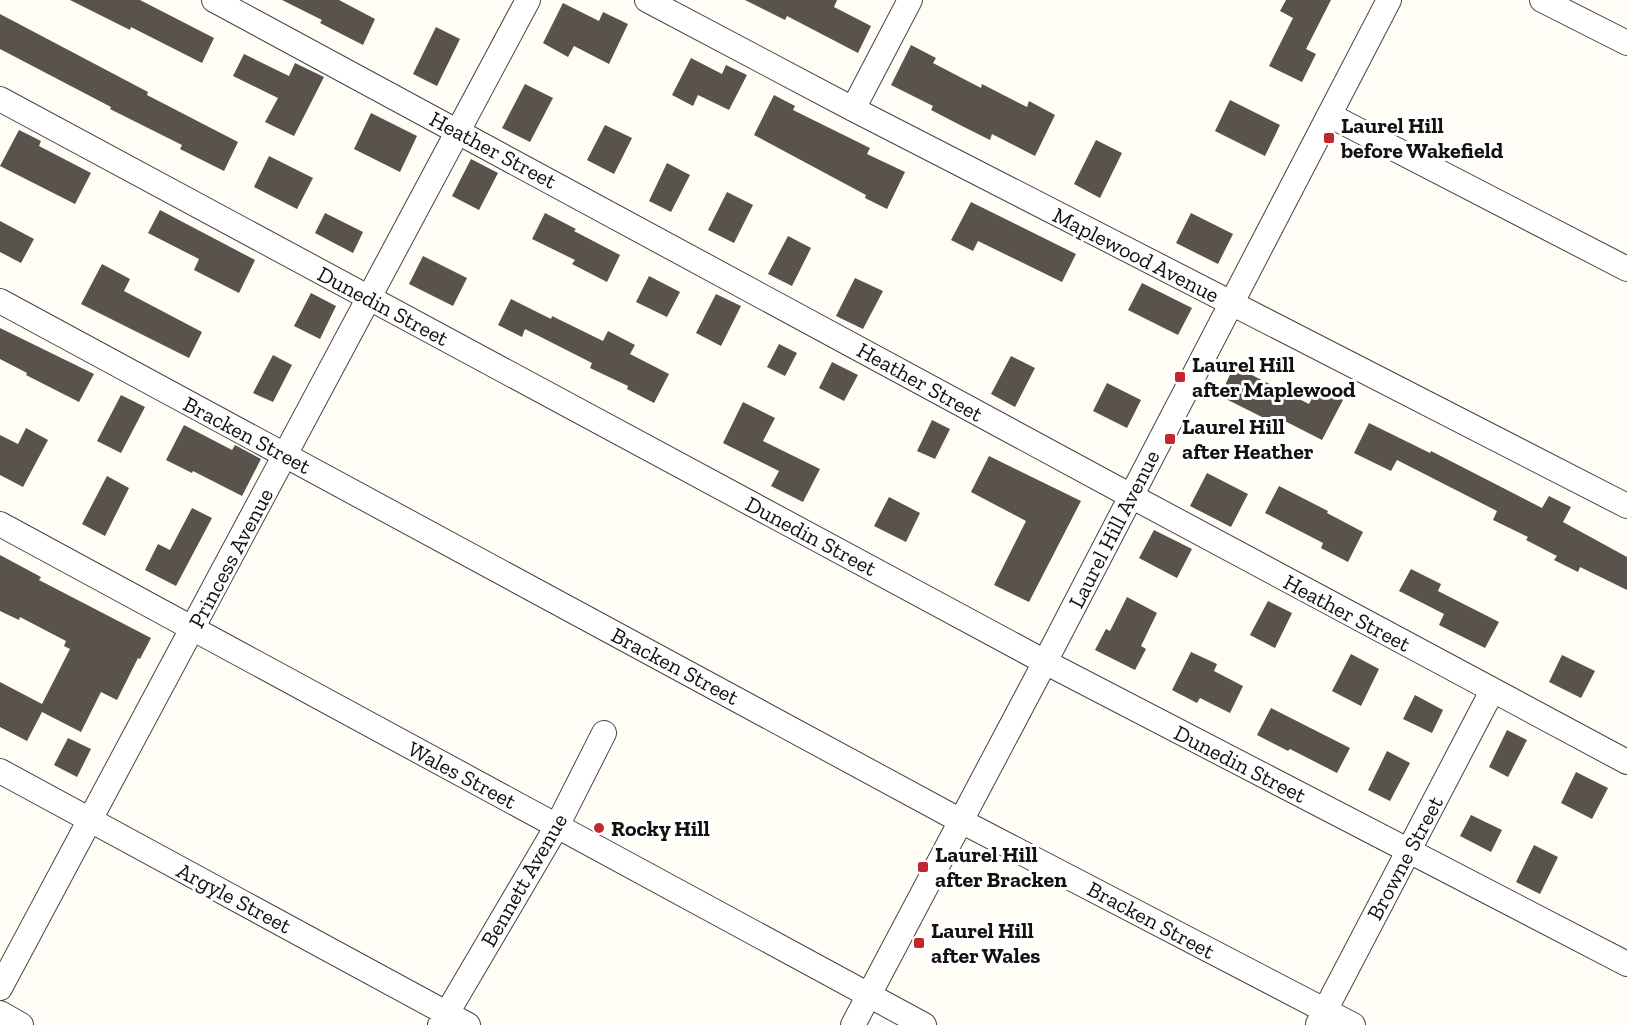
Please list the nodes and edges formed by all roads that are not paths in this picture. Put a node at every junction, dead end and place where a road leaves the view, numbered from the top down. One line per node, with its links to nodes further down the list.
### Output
1 (214, 0): 11 (street, Heather Street)
2 (528, 0): 11 (street, Princess Avenue)
3 (647, 0): 9 (street, Maplewood Avenue)
4 (910, 0): 9 (street)
5 (1389, 0): 10 (street, Laurel Hill Avenue)
6 (1542, 0): 7 (street)
7 (1627, 44)
8 (0, 99): 13 (street, Dunedin Street)
9 (853, 110): 15 (street, Maplewood Avenue)
10 (1329, 115): 12 (street); 15 (street, Laurel Hill Avenue)
11 (458, 131): 13 (street, Princess Avenue); 17 (street, Heather Street)
12 (1627, 268)
13 (369, 298): 16 (street, Princess Avenue); 21 (street, Dunedin Street)
14 (0, 301): 16 (street, Bracken Street)
15 (1231, 303): 17 (street, Laurel Hill Avenue); 18 (street, Maplewood Avenue)
16 (286, 456): 20 (street, Princess Avenue); 27 (street, Bracken Street)
17 (1131, 496): 21 (street, Laurel Hill Avenue); 22 (street, Heather Street)
18 (1627, 506)
19 (0, 524): 20 (street, Wales Street)
20 (193, 629): 26 (street, Princess Avenue); 28 (street, Wales Street)
21 (1044, 662): 27 (street, Laurel Hill Avenue); 29 (street, Dunedin Street)
22 (1492, 691): 24 (street, Heather Street); 29 (street, Browne Street)
23 (604, 733): 28 (street, Bennett Avenue)
24 (1627, 762)
25 (0, 771): 26 (street, Argyle Street)
26 (91, 820): 31 (street, Princess Avenue); 35 (street, Argyle Street)
27 (961, 820): 32 (street, Laurel Hill Avenue); 34 (street, Bracken Street)
28 (556, 826): 32 (street, Wales Street); 35 (street, Bennett Avenue)
29 (1409, 850): 30 (street, Dunedin Street); 34 (street, Browne Street)
30 (1627, 964)
31 (0, 988)
32 (869, 995): 38 (street, Laurel Hill Avenue); 39 (street, Wales Street)
33 (0, 1013): 36 (street)
34 (1321, 1018): 40 (street, Bracken Street)
35 (443, 1019): 37 (street, Argyle Street)
36 (21, 1025)
37 (468, 1025)
38 (853, 1025)
39 (924, 1025)
40 (1353, 1025)

